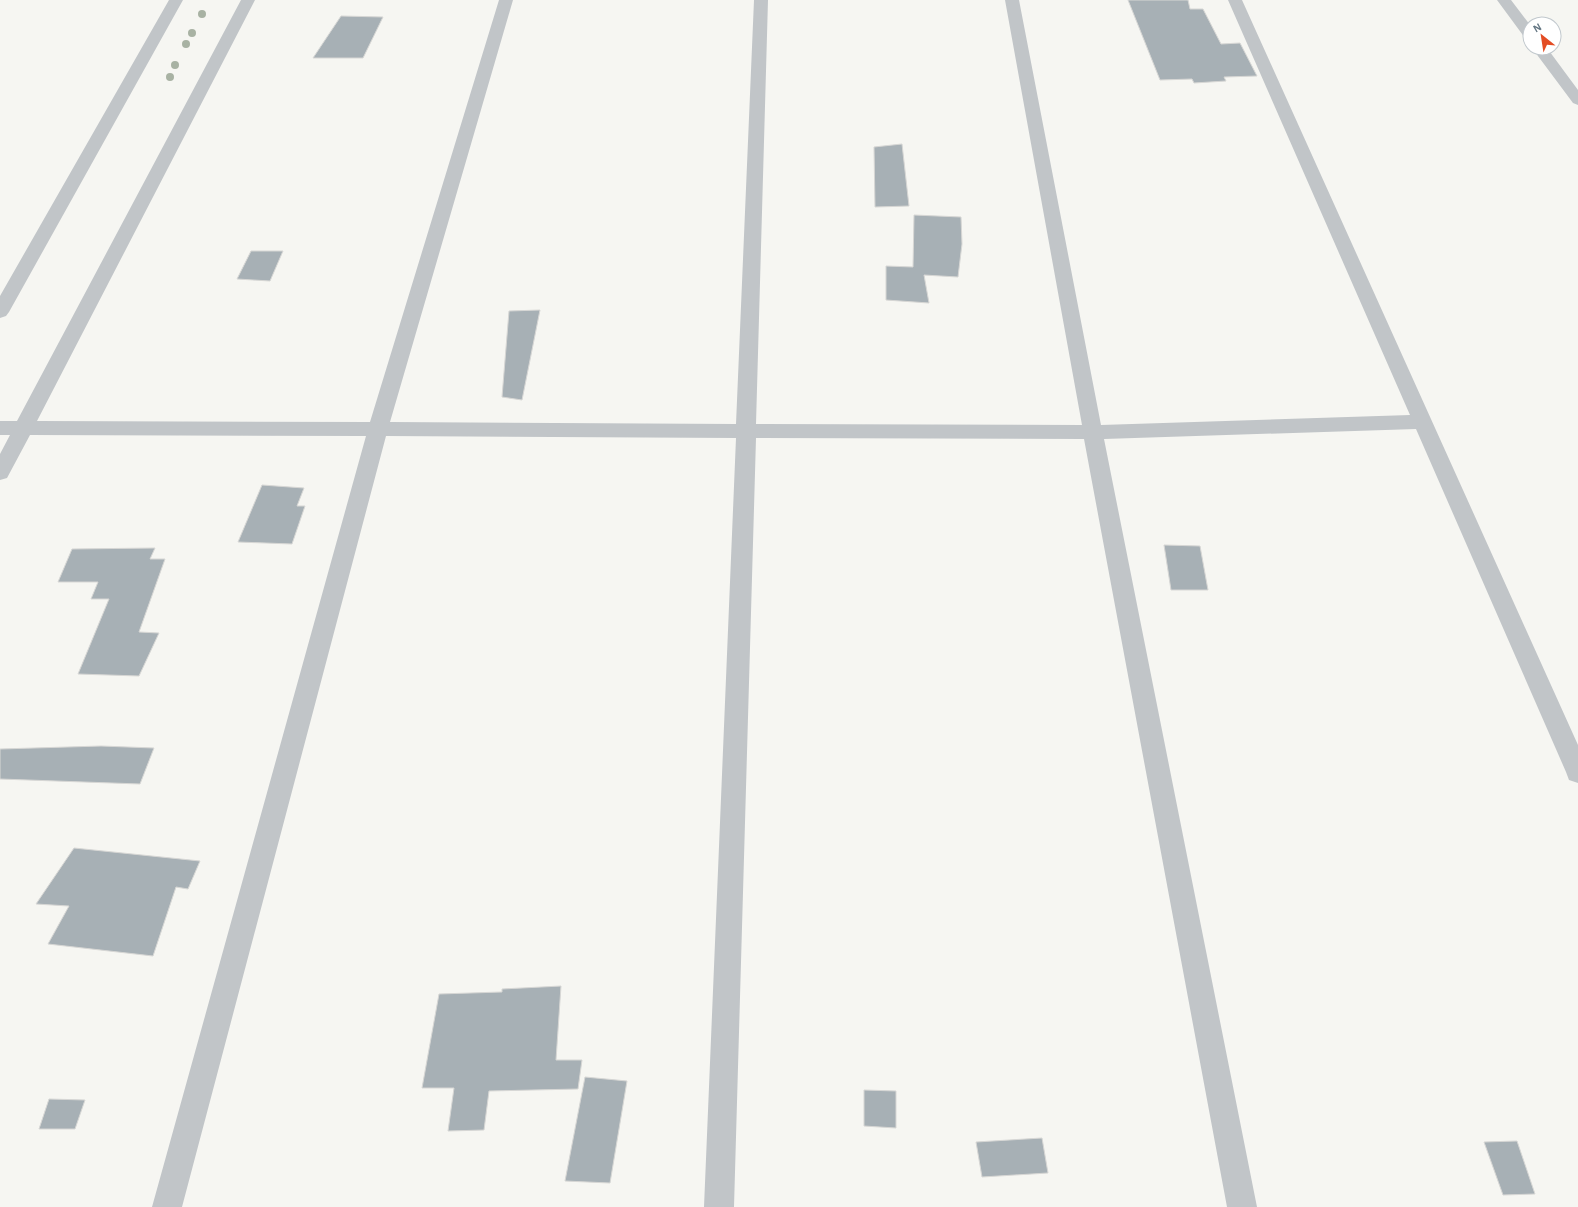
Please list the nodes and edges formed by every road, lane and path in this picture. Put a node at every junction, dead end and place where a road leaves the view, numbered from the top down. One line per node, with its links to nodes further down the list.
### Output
1 (176, 0): 11 (street)
2 (248, 0): 14 (street)
3 (506, 0): 15 (street)
4 (761, 0): 16 (street)
5 (1012, 0): 17 (street)
6 (1235, 0): 12 (street)
7 (1504, 0): 8 (street)
8 (1522, 24)
9 (1545, 56): 10 (street)
10 (1578, 100)
11 (0, 312)
12 (1423, 422): 17 (street); 19 (street)
13 (0, 428): 14 (street)
14 (23, 428): 15 (street); 18 (street)
15 (378, 430): 16 (street); 20 (street)
16 (746, 431): 17 (street); 21 (street)
17 (1093, 432): 22 (street)
18 (0, 473)
19 (1578, 772)
20 (167, 1207)
21 (719, 1207)
22 (1242, 1207)

